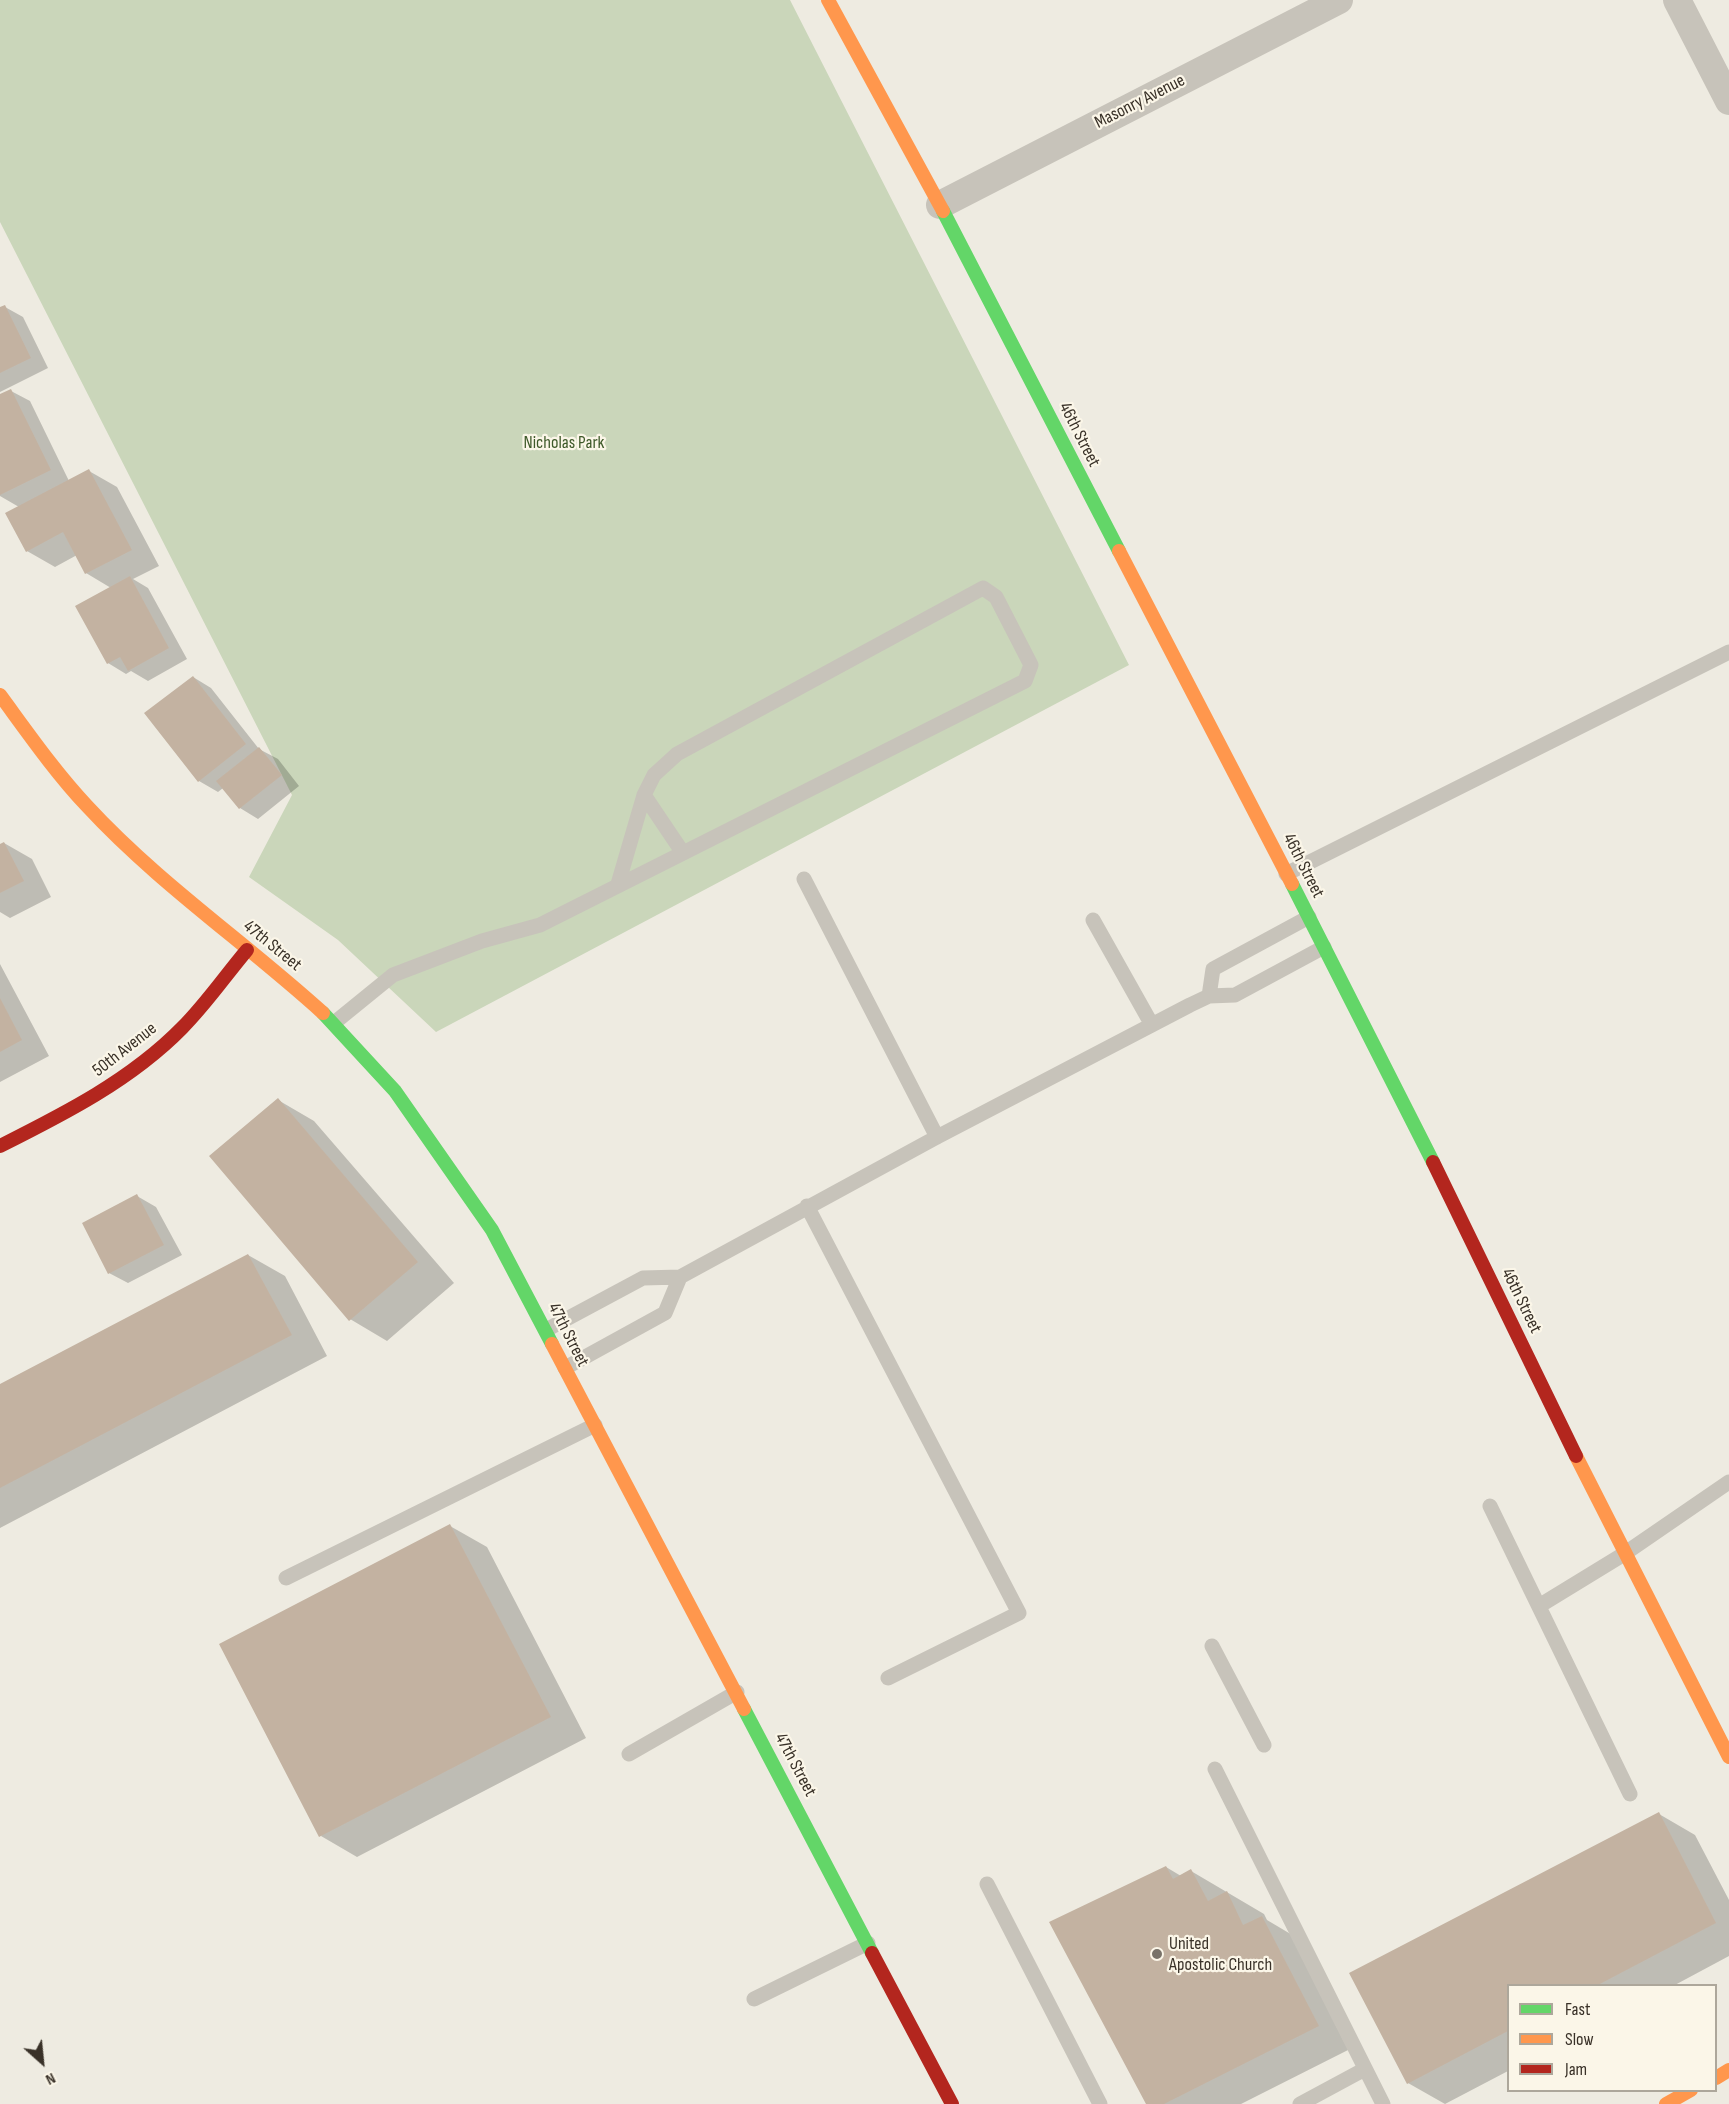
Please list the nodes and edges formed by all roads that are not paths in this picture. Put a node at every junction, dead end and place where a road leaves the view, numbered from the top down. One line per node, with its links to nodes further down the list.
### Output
1 (828, 0): 5 (street, 46th Street)
2 (1339, 0): 5 (street, Masonry Avenue)
3 (1677, 0): 4 (street)
4 (1729, 101)
5 (940, 205): 10 (street, 46th Street)
6 (1729, 652): 10 (lane)
7 (0, 695): 16 (street, 47th Street)
8 (644, 795): 9 (lane); 9 (lane); 12 (lane)
9 (683, 853): 12 (lane)
10 (1286, 874): 13 (street, 46th Street)
11 (804, 879): 20 (lane)
12 (618, 884): 18 (lane)
13 (1309, 917): 15 (street, 46th Street); 17 (lane)
14 (1093, 921): 19 (lane)
15 (1324, 947): 17 (lane); 29 (street, 46th Street)
16 (247, 950): 18 (street, 47th Street); 21 (street, 50th Avenue)
17 (1209, 996): 19 (lane)
18 (334, 1023): 24 (street, 47th Street)
19 (1152, 1025): 20 (lane)
20 (938, 1137): 22 (lane)
21 (0, 1146)
22 (807, 1206): 23 (lane); 33 (lane)
23 (680, 1277): 24 (lane); 25 (lane)
24 (546, 1330): 25 (street, 47th Street)
25 (565, 1368): 26 (street, 47th Street)
26 (595, 1425): 30 (lane); 34 (street, 47th Street)
27 (1729, 1482): 29 (lane)
28 (1490, 1506): 31 (lane)
29 (1624, 1554): 31 (lane); 37 (street, 46th Street)
30 (285, 1578)
31 (1539, 1606): 39 (lane)
32 (1212, 1646): 35 (lane)
33 (888, 1678)
34 (737, 1692): 36 (lane); 41 (street, 47th Street)
35 (1264, 1745)
36 (629, 1754)
37 (1729, 1757)
38 (1215, 1769): 43 (lane)
39 (1630, 1794)
40 (987, 1884): 46 (lane)
41 (868, 1943): 42 (lane); 45 (street, 47th Street)
42 (754, 1999)
43 (1365, 2069): 47 (lane); 48 (lane)
44 (1690, 2092): 49 (street)
45 (948, 2103)
46 (1100, 2104)
47 (1300, 2104)
48 (1383, 2104)
49 (1666, 2104)

